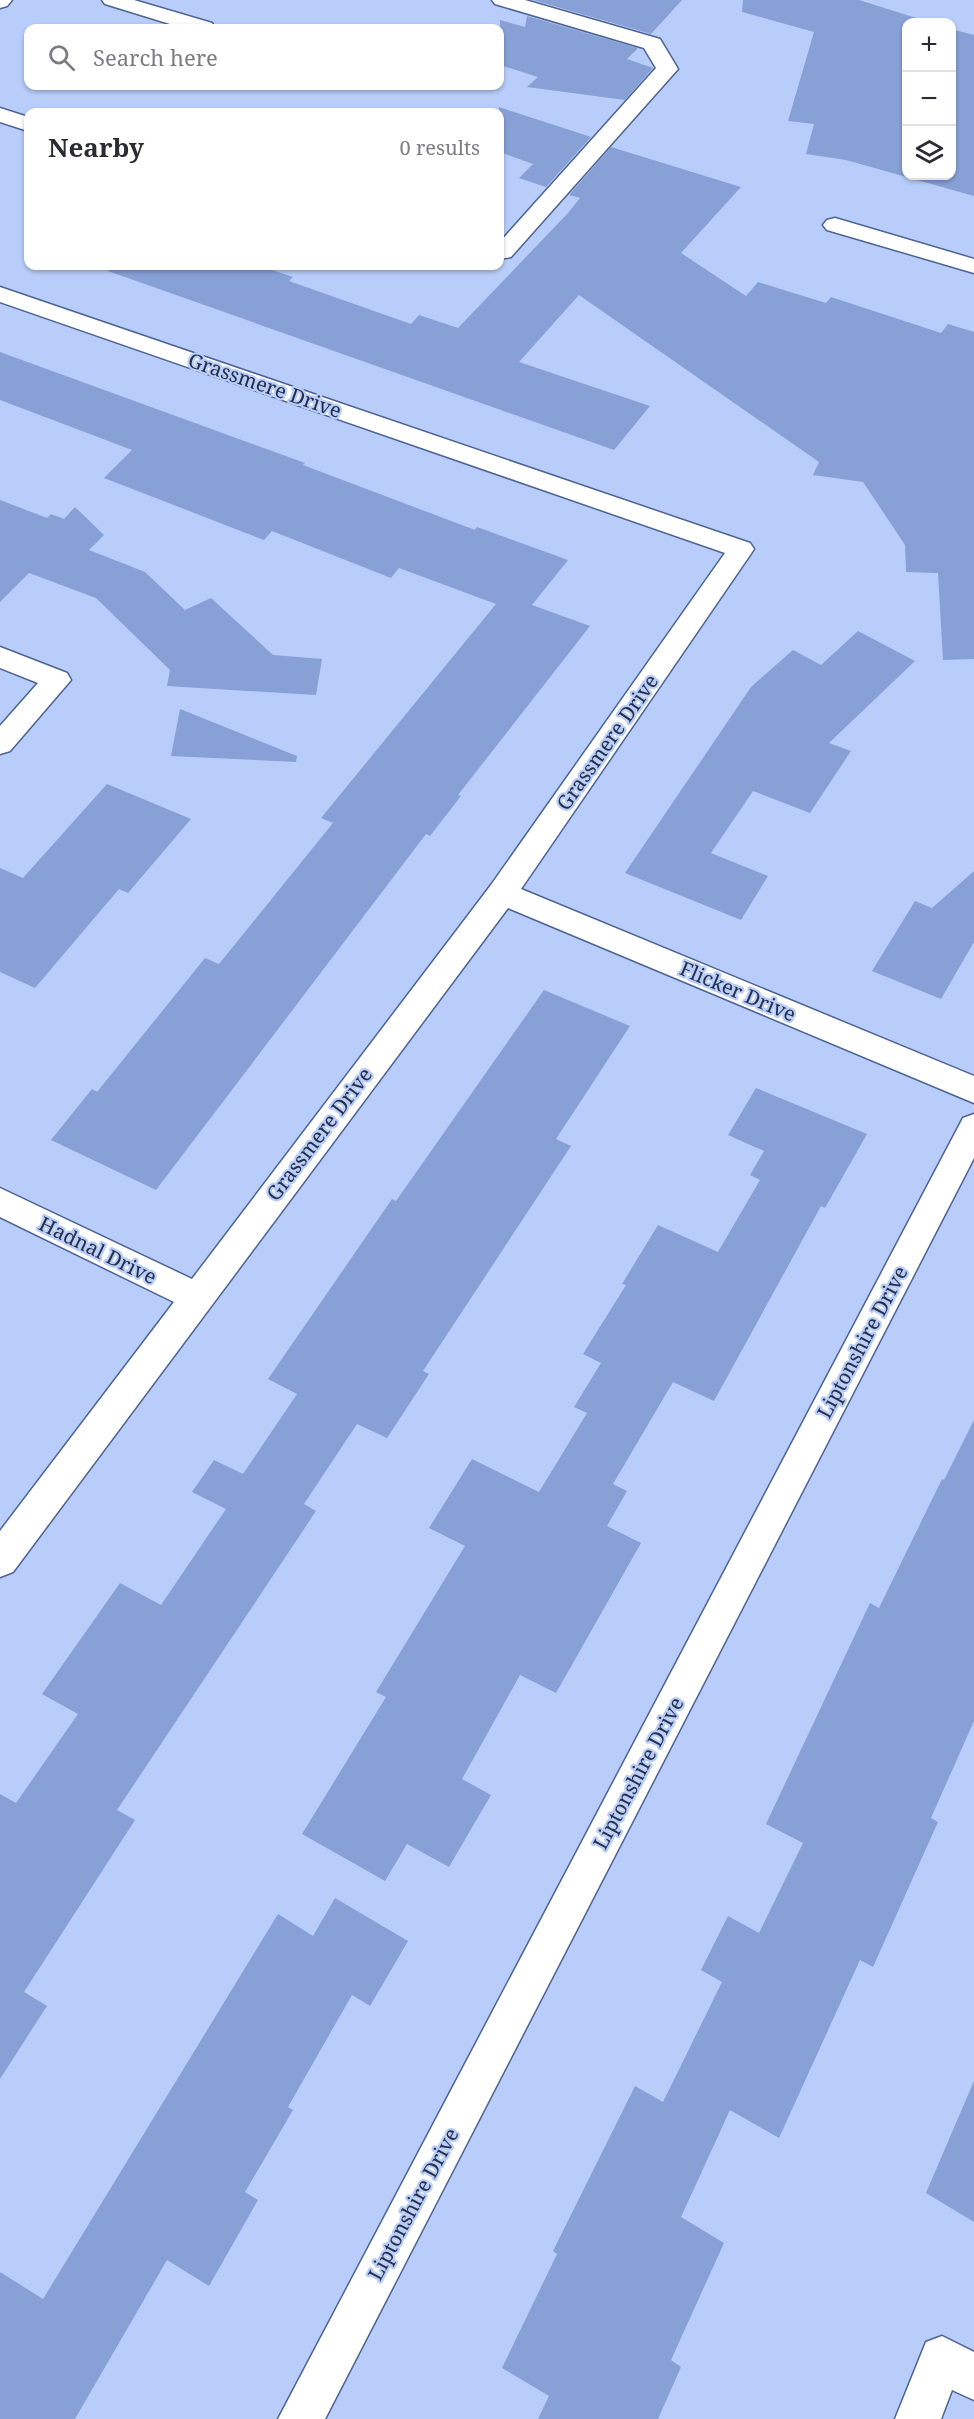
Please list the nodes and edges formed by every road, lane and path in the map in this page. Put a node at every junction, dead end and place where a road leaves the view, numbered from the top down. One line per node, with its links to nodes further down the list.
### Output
1 (112, 0): 3 (street)
2 (502, 0): 7 (street)
3 (191, 24)
4 (0, 114): 5 (street)
5 (24, 123)
6 (835, 225): 8 (street)
7 (504, 251)
8 (974, 266)
9 (0, 294): 12 (street, Grassmere Drive)
10 (0, 657): 11 (street)
11 (0, 744)
12 (502, 893): 13 (street, Flicker Drive); 16 (street, Grassmere Drive)
13 (974, 1090)
14 (974, 1127): 19 (street, Liptonshire Drive)
15 (0, 1202): 16 (street, Hadnal Drive)
16 (196, 1297): 17 (street, Grassmere Drive)
17 (0, 1560)
18 (974, 2378): 20 (street)
19 (302, 2419)
20 (918, 2419)

